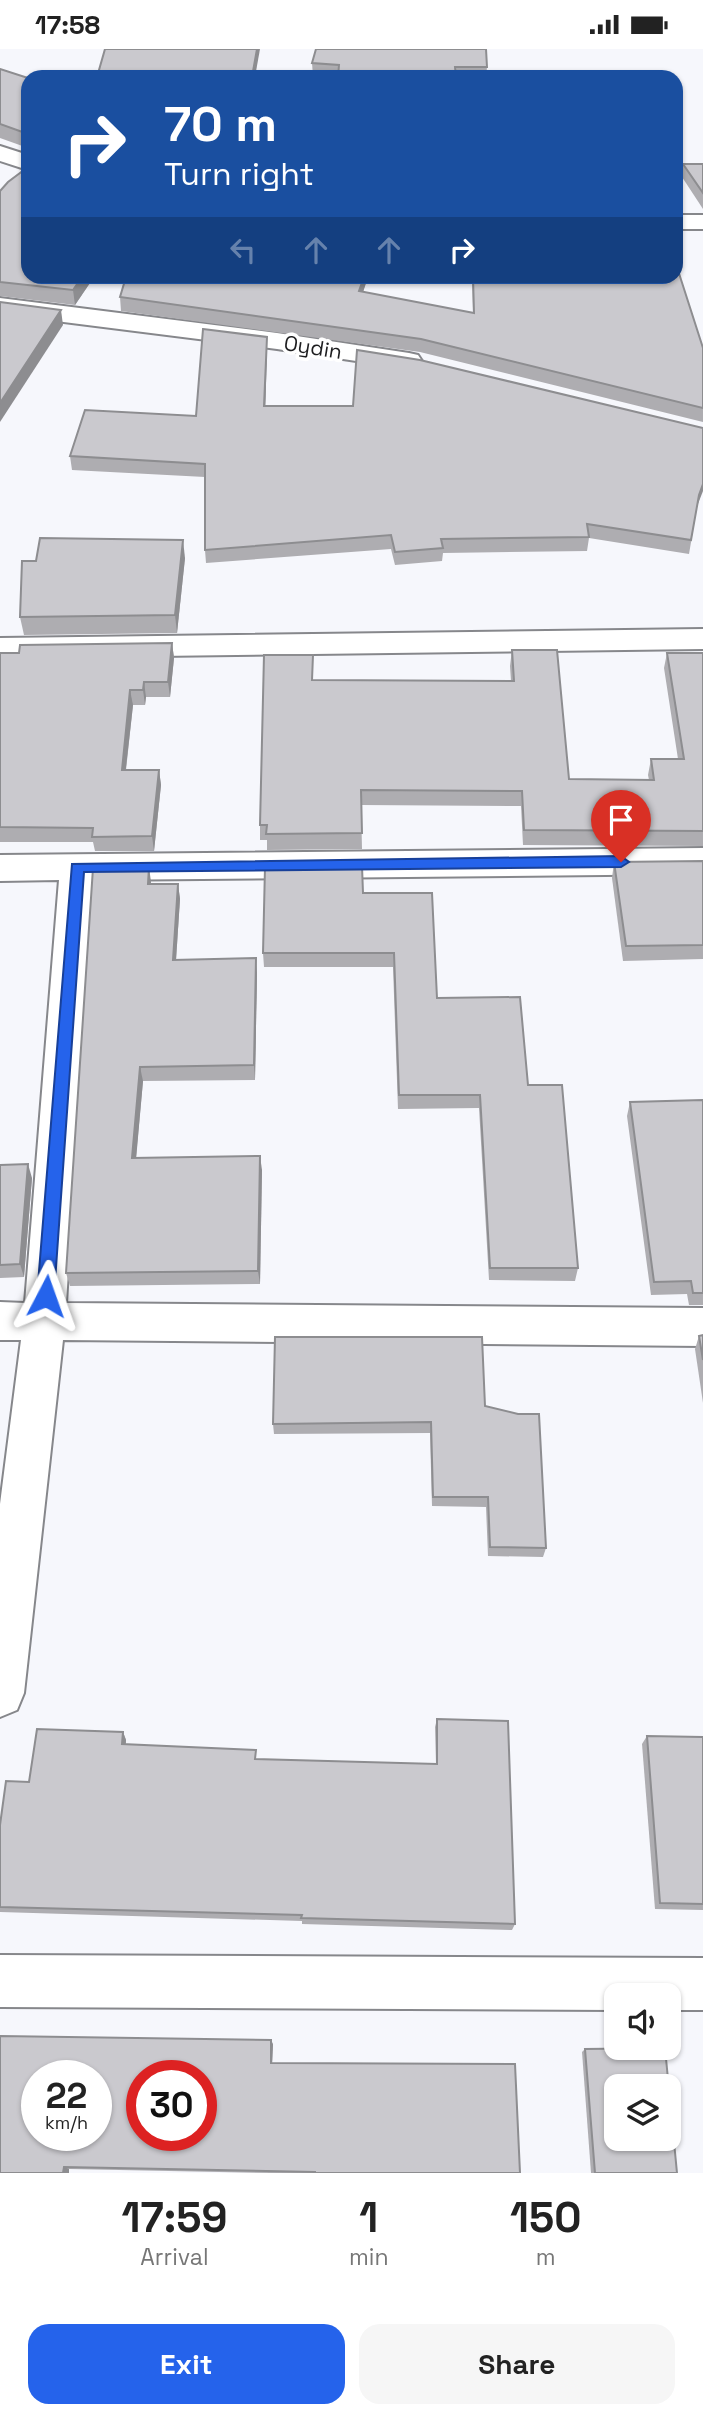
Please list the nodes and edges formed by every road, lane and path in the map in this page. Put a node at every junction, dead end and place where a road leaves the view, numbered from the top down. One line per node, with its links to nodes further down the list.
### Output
1 (0, 153): 2 (street)
2 (21, 160)
3 (683, 222): 4 (street)
4 (703, 222)
5 (0, 306): 6 (street, Oydin)
6 (434, 367)
7 (703, 639): 8 (street)
8 (0, 648)
9 (703, 861): 10 (street)
10 (77, 867): 11 (street); 13 (street)
11 (0, 868)
12 (0, 1321): 13 (street)
13 (44, 1322): 14 (street); 15 (street)
14 (703, 1327)
15 (0, 1693)
16 (0, 1981): 17 (street)
17 (703, 1984)

